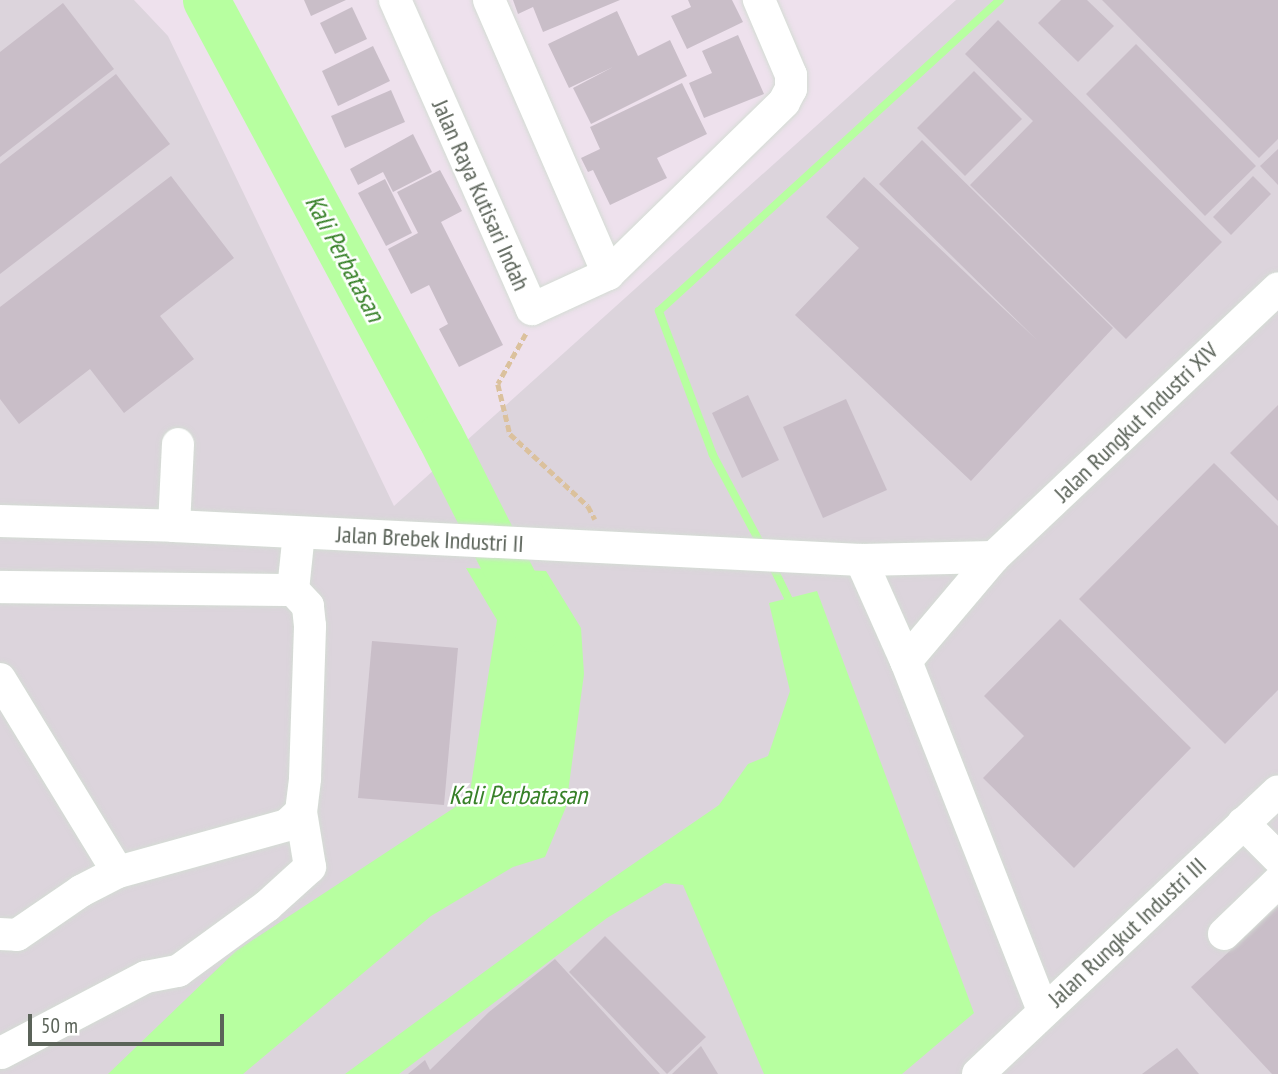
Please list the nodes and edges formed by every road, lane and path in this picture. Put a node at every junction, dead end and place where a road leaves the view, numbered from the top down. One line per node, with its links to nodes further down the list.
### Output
1 (395, 0): 6 (street, Jalan Raya Kutisari Indah)
2 (489, 0): 4 (street)
3 (760, 0): 4 (street, Jalan Raya Kutisari Indah)
4 (608, 274): 6 (street, Jalan Raya Kutisari Indah)
5 (1278, 288): 12 (street, Jalan Rungkut Industri XIV)
6 (532, 309): 11 (path)
7 (178, 444): 9 (street)
8 (0, 521): 9 (street, Jalan Brebek Industri II)
9 (174, 526): 10 (street, Jalan Brebek Industri II)
10 (299, 533): 11 (street, Jalan Brebek Industri II); 15 (street)
11 (610, 548): 13 (street, Jalan Brebek Industri II)
12 (994, 557): 13 (street); 16 (street, Jalan Rungkut Industri XIV)
13 (861, 559): 16 (street)
14 (0, 587): 15 (street)
15 (293, 590): 19 (street)
16 (906, 661): 26 (street)
17 (0, 678): 22 (street)
18 (1278, 791): 20 (street, Jalan Rungkut Industri III)
19 (301, 812): 22 (street); 27 (street)
20 (1244, 823): 21 (street); 26 (street, Jalan Rungkut Industri III)
21 (1278, 858)
22 (118, 872): 24 (street)
23 (1278, 882): 25 (street)
24 (0, 933)
25 (1224, 934)
26 (1043, 1010): 28 (street, Jalan Rungkut Industri III)
27 (1, 1053)
28 (978, 1074)

